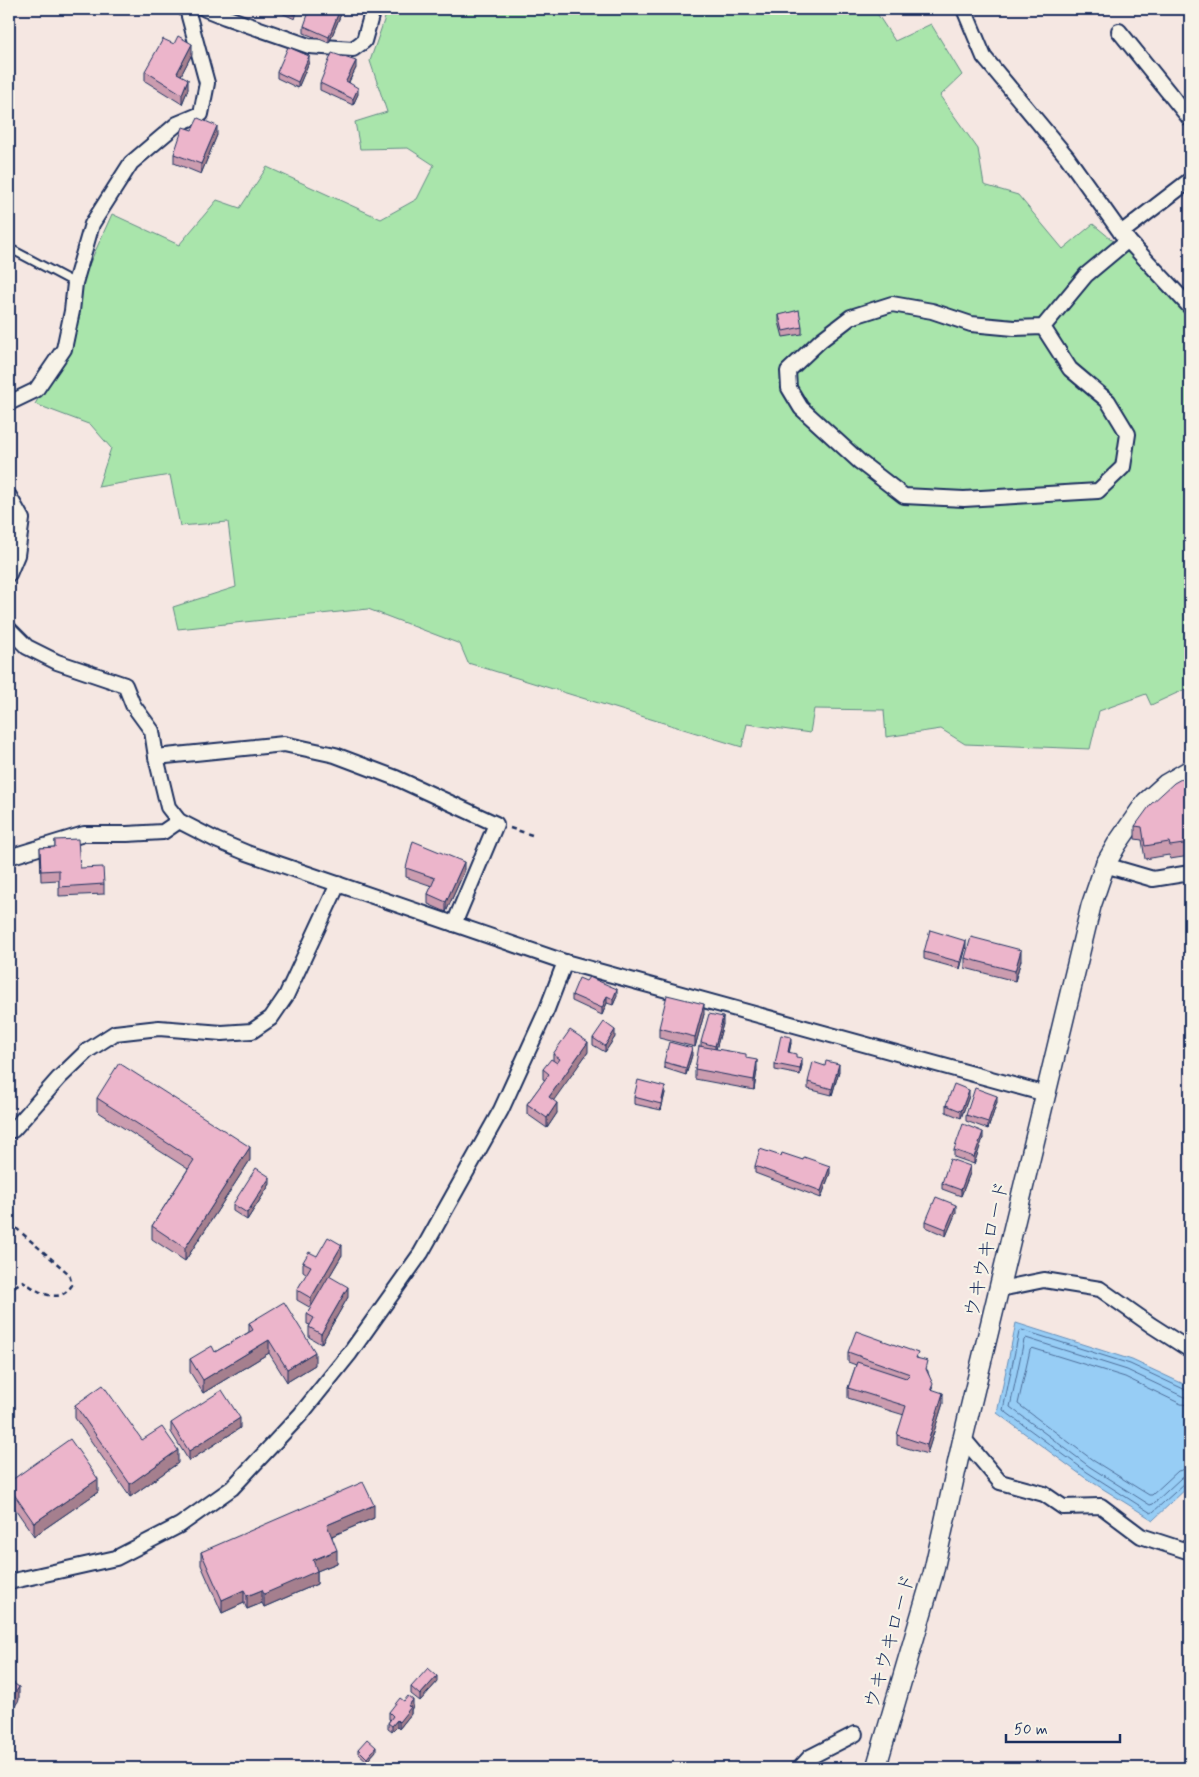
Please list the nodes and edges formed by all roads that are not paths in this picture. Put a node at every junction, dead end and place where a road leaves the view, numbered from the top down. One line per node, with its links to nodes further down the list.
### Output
1 (187, 9): 10 (street)
2 (206, 9): 3 (street)
3 (373, 9)
4 (964, 9): 8 (street)
5 (1118, 31): 6 (street)
6 (1190, 119)
7 (1190, 180): 8 (street)
8 (1124, 237): 11 (street); 12 (street)
9 (9, 248): 10 (lane)
10 (75, 283): 13 (street)
11 (1190, 307)
12 (1043, 326): 12 (street)
13 (9, 403)
14 (9, 496): 15 (street)
15 (9, 574)
16 (9, 629): 17 (street)
17 (156, 756): 19 (street); 24 (street)
18 (1190, 770): 21 (street, ウキウキロード)
19 (179, 821): 20 (street); 23 (street)
20 (9, 857)
21 (1105, 865): 22 (street); 26 (street, ウキウキロード)
22 (1190, 873)
23 (338, 884): 24 (street); 27 (street)
24 (454, 924): 25 (street)
25 (565, 962): 26 (street); 32 (street)
26 (1046, 1094): 28 (street, ウキウキロード)
27 (13, 1130)
28 (1000, 1289): 29 (street); 30 (street, ウキウキロード)
29 (1190, 1350)
30 (963, 1438): 31 (street); 35 (street, ウキウキロード)
31 (1190, 1552)
32 (9, 1582)
33 (855, 1734): 34 (street)
34 (800, 1768)
35 (876, 1768)

